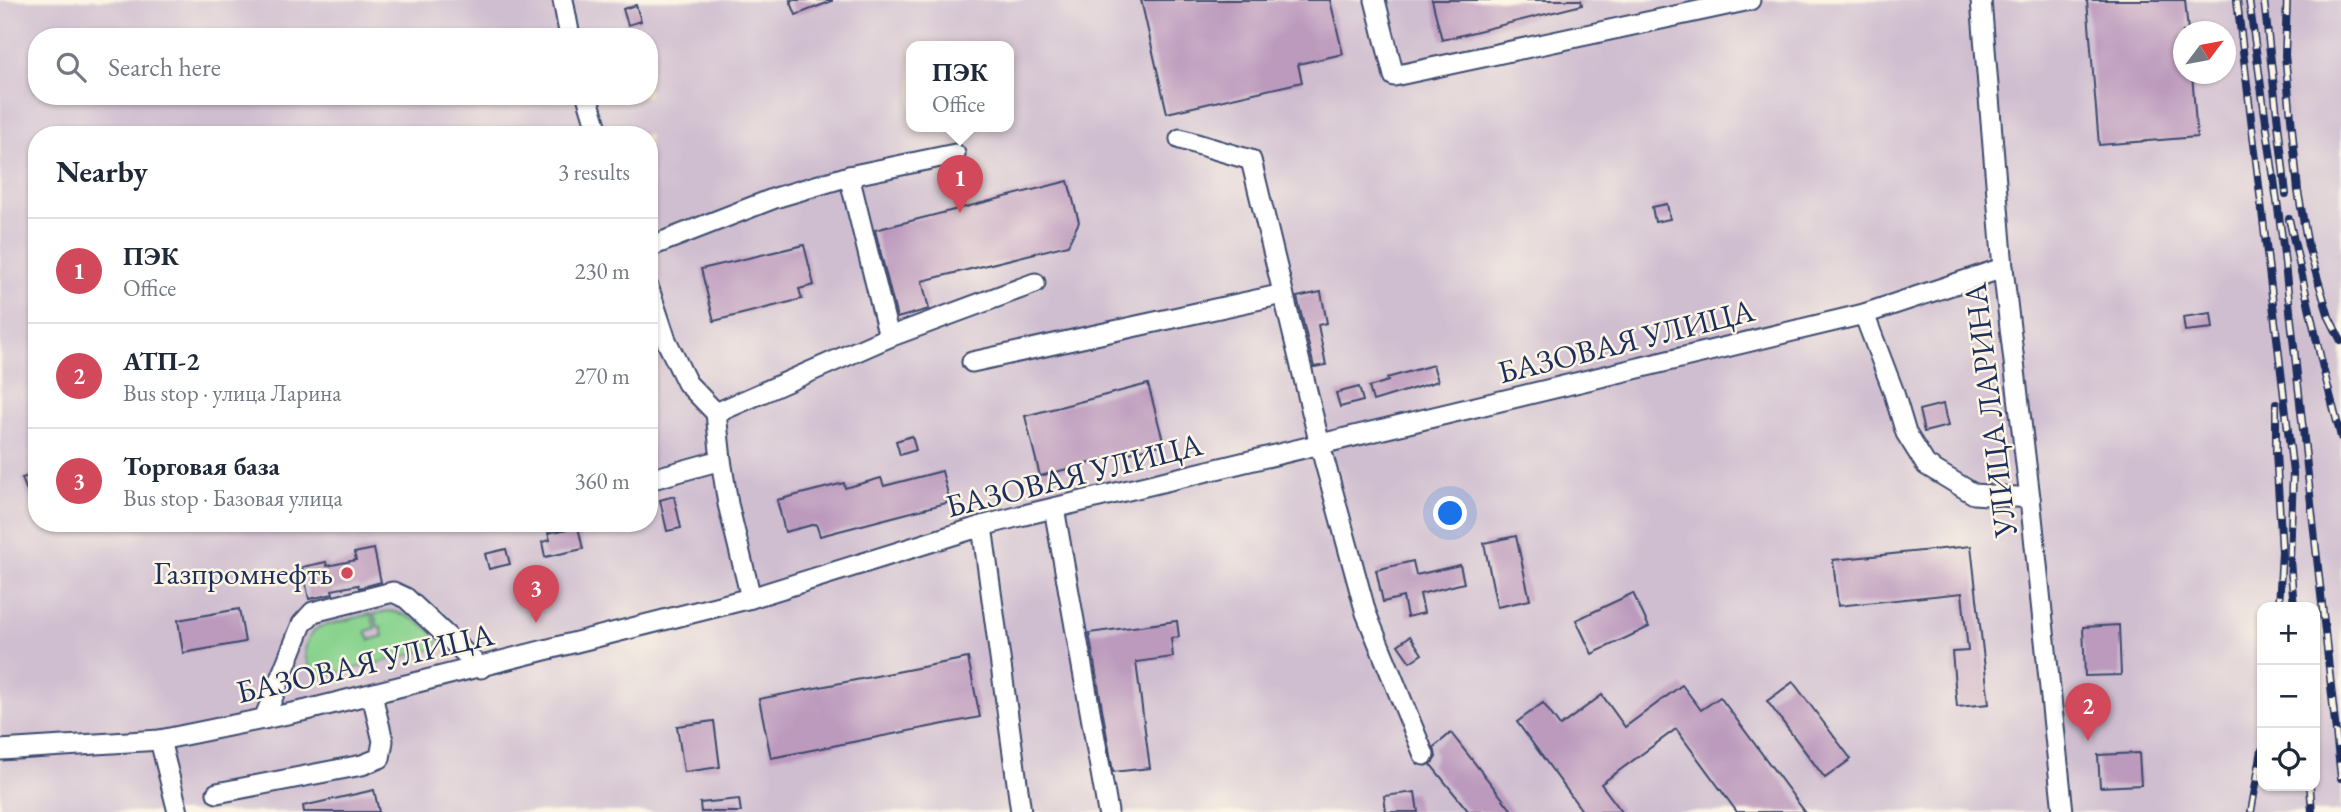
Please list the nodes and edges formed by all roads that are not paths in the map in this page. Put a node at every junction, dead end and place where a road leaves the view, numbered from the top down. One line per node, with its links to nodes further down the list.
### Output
1 (563, 0): 5 (street)
2 (1375, 0): 3 (street)
3 (1750, 0)
4 (1981, 0): 12 (street, УЛИЦА ЛАРИНА)
5 (568, 28)
6 (590, 105): 7 (street)
7 (596, 126)
8 (1180, 139): 14 (street)
9 (955, 154): 10 (street)
10 (849, 176): 11 (street); 17 (street)
11 (658, 244)
12 (2003, 268): 15 (street, БАЗОВАЯ УЛИЦА); 23 (street, УЛИЦА ЛАРИНА)
13 (1035, 283): 17 (street)
14 (1283, 294): 18 (street); 20 (street)
15 (1864, 314): 20 (street, БАЗОВАЯ УЛИЦА); 23 (street)
16 (658, 316): 19 (street)
17 (889, 337): 19 (street)
18 (971, 362)
19 (716, 413): 21 (street)
20 (1320, 445): 24 (street, БАЗОВАЯ УЛИЦА); 32 (street)
21 (720, 460): 22 (street); 26 (street)
22 (658, 477)
23 (2030, 498): 37 (street, УЛИЦА ЛАРИНА)
24 (1054, 508): 25 (street, БАЗОВАЯ УЛИЦА); 36 (street)
25 (982, 526): 26 (street, БАЗОВАЯ УЛИЦА); 35 (street)
26 (751, 598): 27 (street, БАЗОВАЯ УЛИЦА)
27 (481, 668): 28 (street, БАЗОВАЯ УЛИЦА); 29 (street)
28 (372, 695): 29 (street, БАЗОВАЯ УЛИЦА); 33 (street)
29 (264, 719): 30 (street, БАЗОВАЯ УЛИЦА)
30 (160, 740): 31 (street, БАЗОВАЯ УЛИЦА); 34 (street)
31 (0, 750)
32 (1423, 755)
33 (218, 793)
34 (178, 812)
35 (1021, 812)
36 (1108, 812)
37 (2063, 812)

